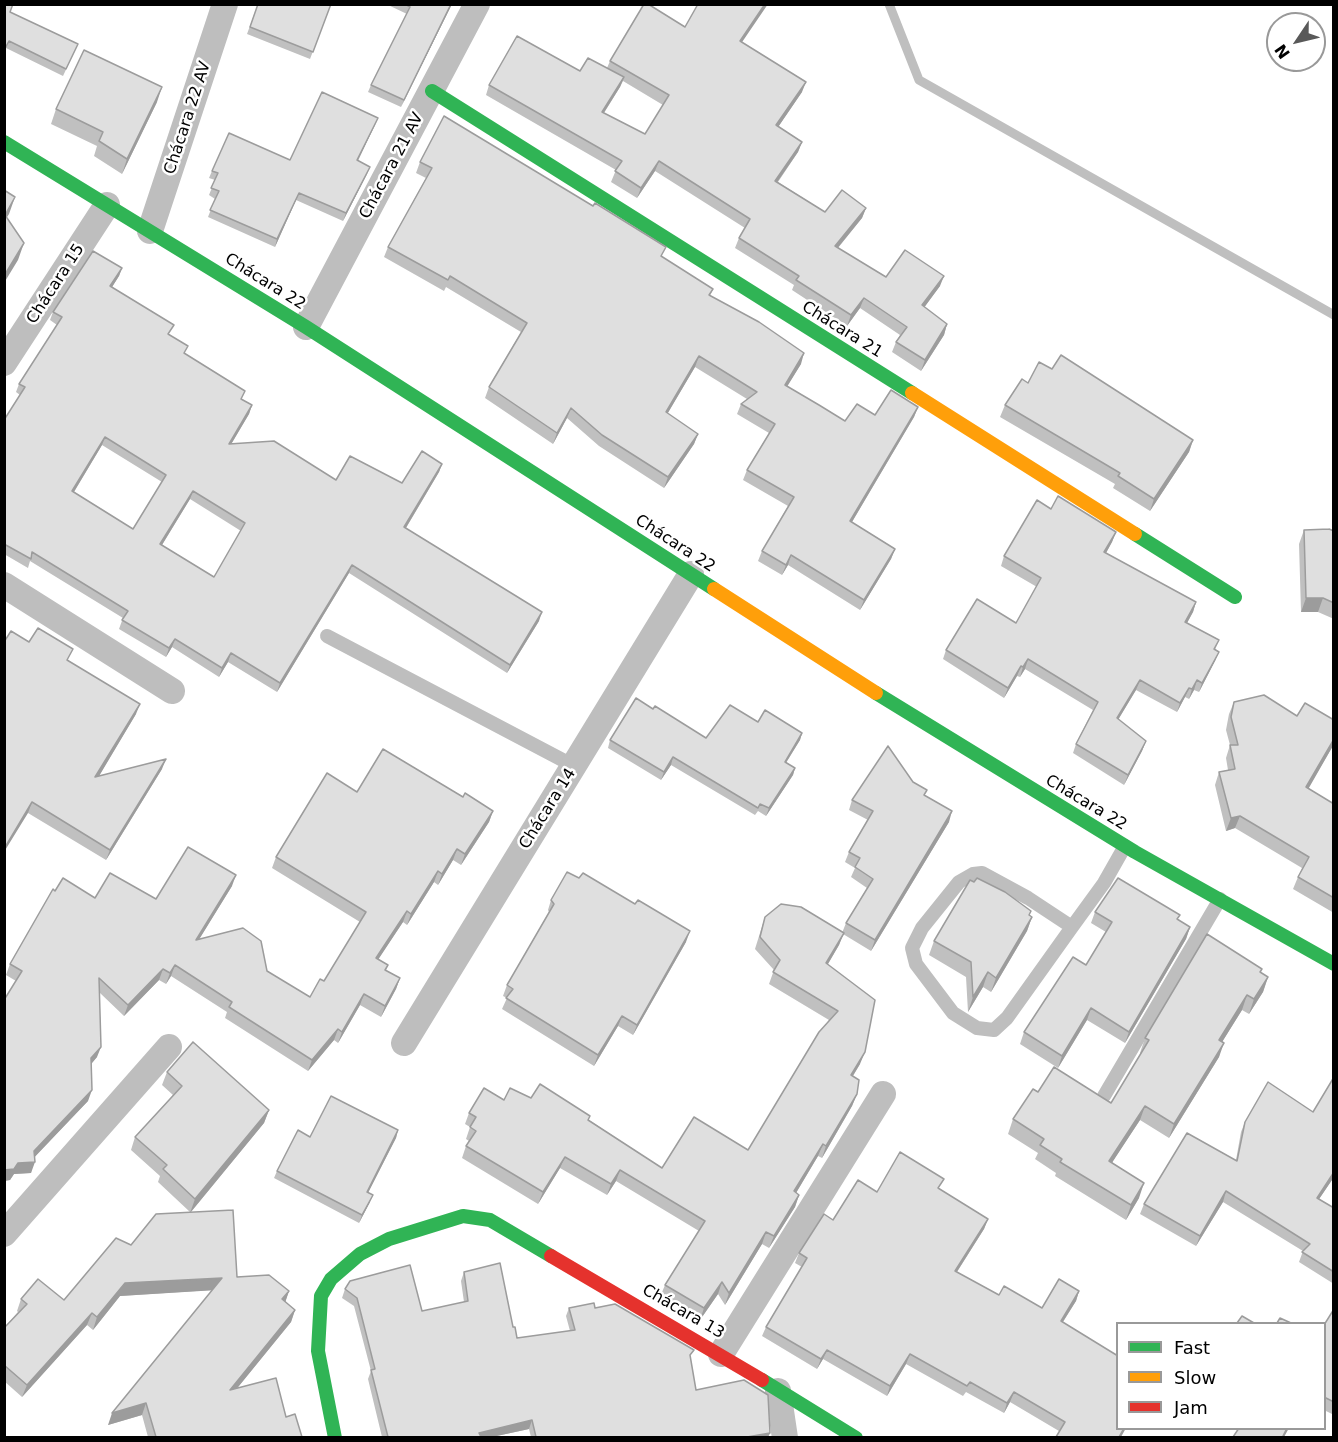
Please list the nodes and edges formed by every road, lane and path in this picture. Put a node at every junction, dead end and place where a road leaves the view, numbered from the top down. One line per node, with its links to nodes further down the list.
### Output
1 (225, 4): 6 (street, Chácara 22 AV)
2 (477, 4): 3 (street, Chácara 21 AV)
3 (432, 91): 7 (street, Chácara 21 AV); 11 (street, Chácara 21)
4 (4, 142): 5 (street, Chácara 22)
5 (107, 205): 6 (street, Chácara 22); 8 (street, Chácara 15)
6 (150, 231): 7 (street, Chácara 22)
7 (306, 327): 9 (street, Chácara 22)
8 (4, 363)
9 (691, 574): 14 (street, Chácara 14); 15 (street, Chácara 22)
10 (8, 595): 13 (street)
11 (1235, 597)
12 (327, 636): 14 (lane)
13 (172, 691)
14 (574, 766): 19 (street, Chácara 14)
15 (1125, 846): 16 (street, Chácara 22); 17 (lane)
16 (1221, 899): 18 (street, Chácara 22); 22 (lane)
17 (1072, 927): 17 (lane)
18 (1334, 963)
19 (404, 1043)
20 (169, 1047): 23 (street)
21 (883, 1094): 24 (street)
22 (1104, 1096)
23 (4, 1234)
24 (722, 1354): 25 (street, Chácara 13); 26 (street, Chácara 13)
25 (778, 1391): 27 (street); 28 (street, Chácara 13)
26 (335, 1437)
27 (785, 1437)
28 (856, 1437)

